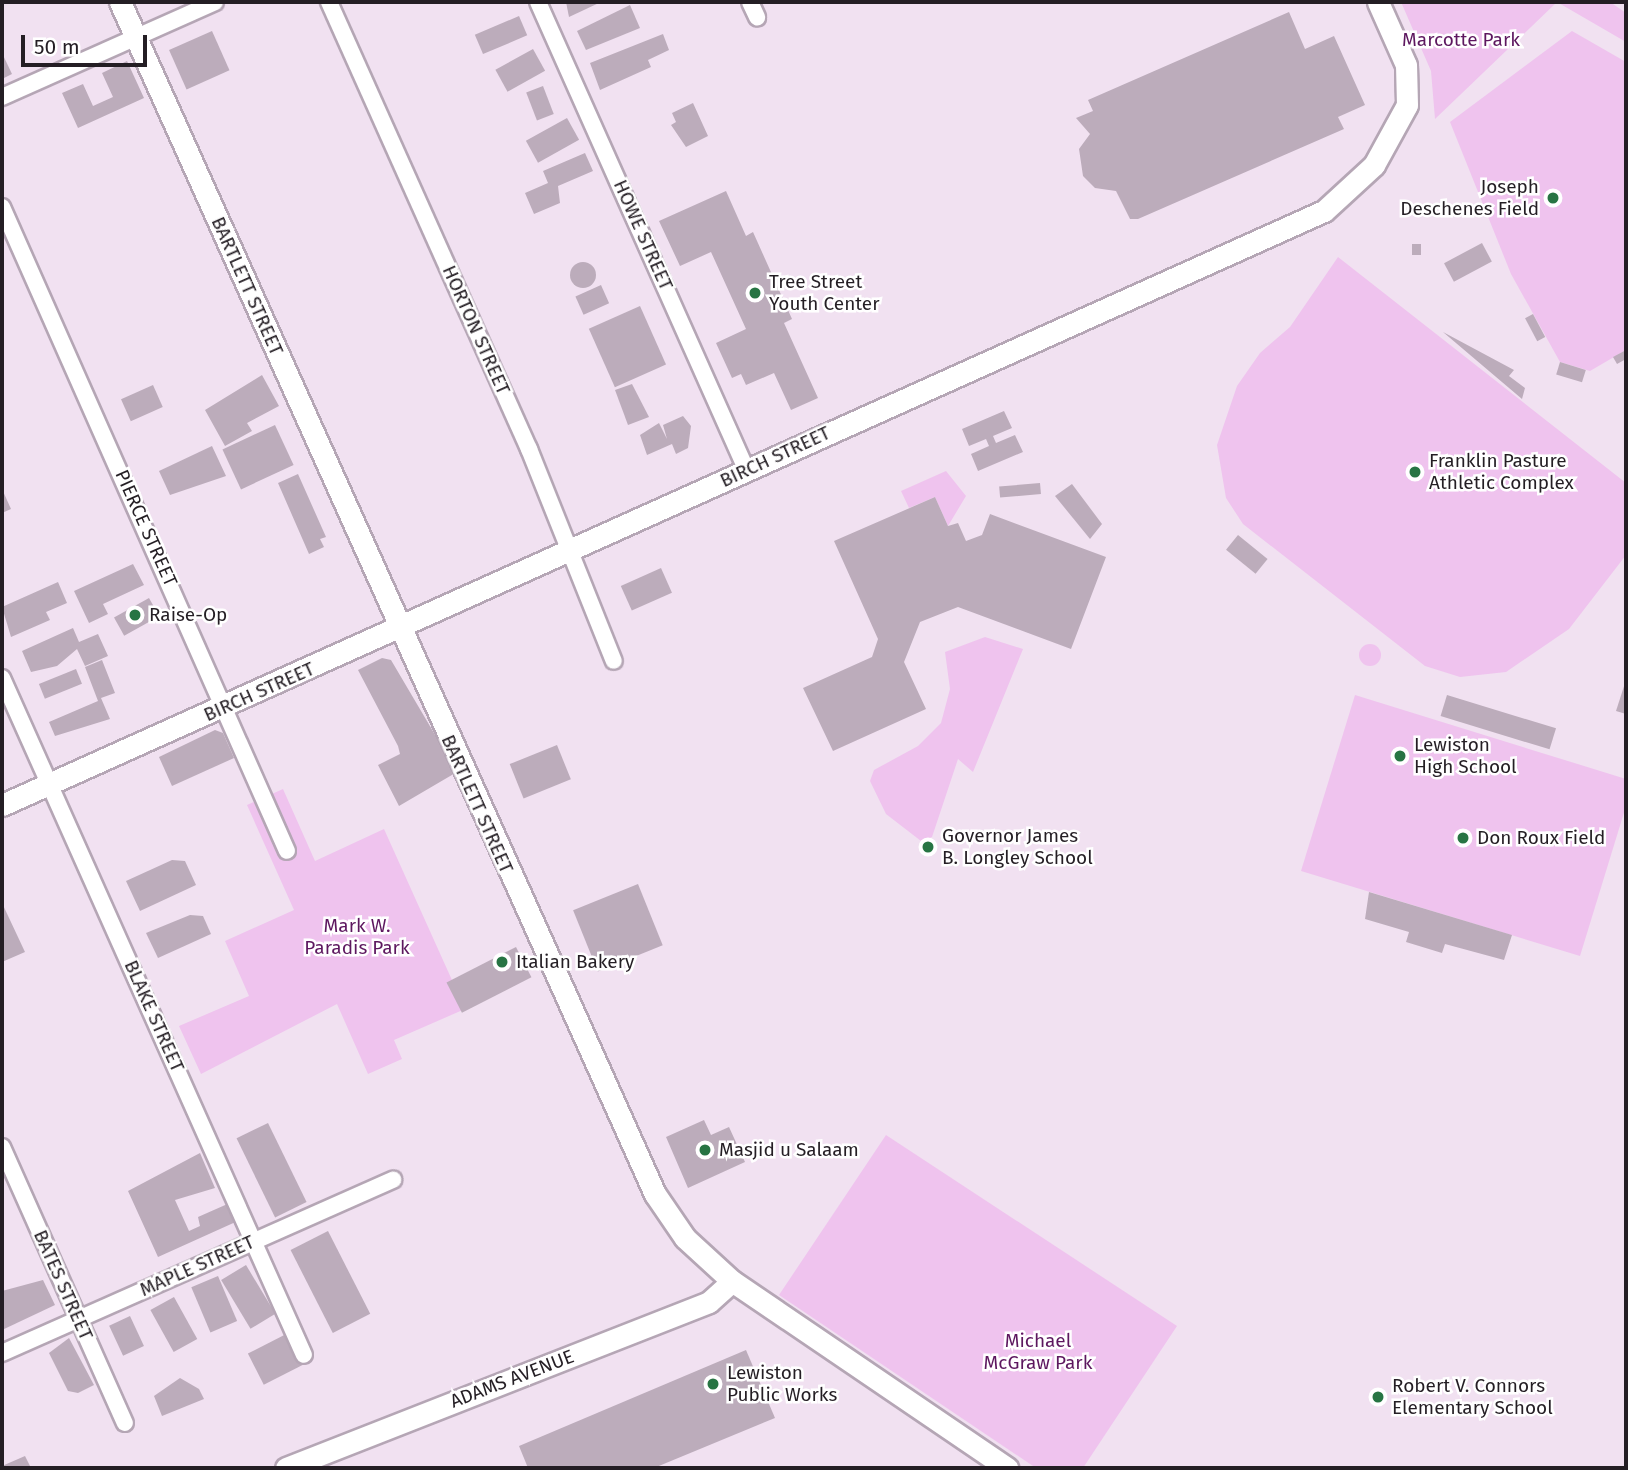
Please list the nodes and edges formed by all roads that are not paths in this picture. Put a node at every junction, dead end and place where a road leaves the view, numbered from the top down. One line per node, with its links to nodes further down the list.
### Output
1 (120, 2): 6 (street, BARTLETT STREET)
2 (215, 2): 6 (street)
3 (329, 2): 10 (street, HORTON STREET)
4 (538, 2): 9 (street, HOWE STREET)
5 (1378, 2): 9 (street, BIRCH STREET)
6 (136, 37): 7 (street); 11 (street, BARTLETT STREET)
7 (2, 97)
8 (2, 207): 14 (street, PIERCE STREET)
9 (746, 469): 10 (street, BIRCH STREET)
10 (574, 551): 11 (street, BIRCH STREET); 12 (street, HORTON STREET)
11 (400, 629): 14 (street, BIRCH STREET); 21 (street, BARTLETT STREET)
12 (614, 661)
13 (2, 678): 15 (street, BLAKE STREET)
14 (226, 708): 15 (street, BIRCH STREET); 17 (street, PIERCE STREET)
15 (50, 784): 16 (street, BIRCH STREET); 20 (street, BLAKE STREET)
16 (2, 805)
17 (288, 851)
18 (2, 1147): 22 (street, BATES STREET)
19 (393, 1180): 20 (street, MAPLE STREET)
20 (254, 1241): 22 (street, MAPLE STREET); 24 (street, BLAKE STREET)
21 (732, 1282): 26 (street, ADAMS AVENUE); 27 (street, BARTLETT STREET)
22 (78, 1318): 23 (street, MAPLE STREET); 25 (street, BATES STREET)
23 (2, 1353)
24 (304, 1355)
25 (125, 1423)
26 (286, 1468)
27 (1007, 1468)

